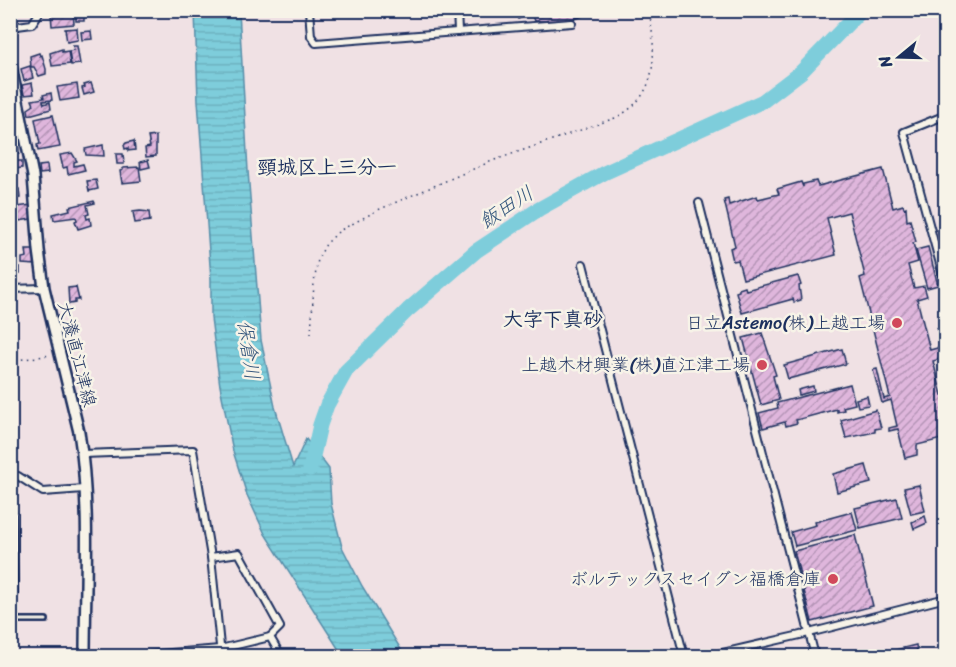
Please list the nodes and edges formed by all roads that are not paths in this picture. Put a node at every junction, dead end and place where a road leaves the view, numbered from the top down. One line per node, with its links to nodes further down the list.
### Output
1 (41, 10): 5 (street)
2 (309, 10): 6 (street)
3 (457, 10): 6 (street)
4 (572, 23): 6 (street)
5 (10, 27)
6 (458, 32)
7 (10, 61): 12 (main road, 大瀁直江津線)
8 (945, 115): 11 (street)
9 (699, 203): 24 (street)
10 (583, 264): 31 (street)
11 (945, 286)
12 (44, 288): 13 (street); 14 (main road, 大瀁直江津線)
13 (10, 289)
14 (83, 453): 16 (main road, 大瀁直江津線); 19 (street)
15 (10, 475): 16 (street)
16 (84, 489): 27 (main road, 大瀁直江津線)
17 (10, 512): 18 (lane)
18 (13, 554): 20 (lane)
19 (211, 557): 25 (street); 26 (street)
20 (10, 594)
21 (945, 598): 24 (street)
22 (10, 620): 23 (lane)
23 (46, 620)
24 (809, 633): 32 (street); 33 (street)
25 (270, 637): 26 (street); 30 (street)
26 (220, 649): 28 (street); 29 (street)
27 (85, 657)
28 (134, 657)
29 (221, 657)
30 (281, 657)
31 (684, 657)
32 (709, 657)
33 (815, 657)

